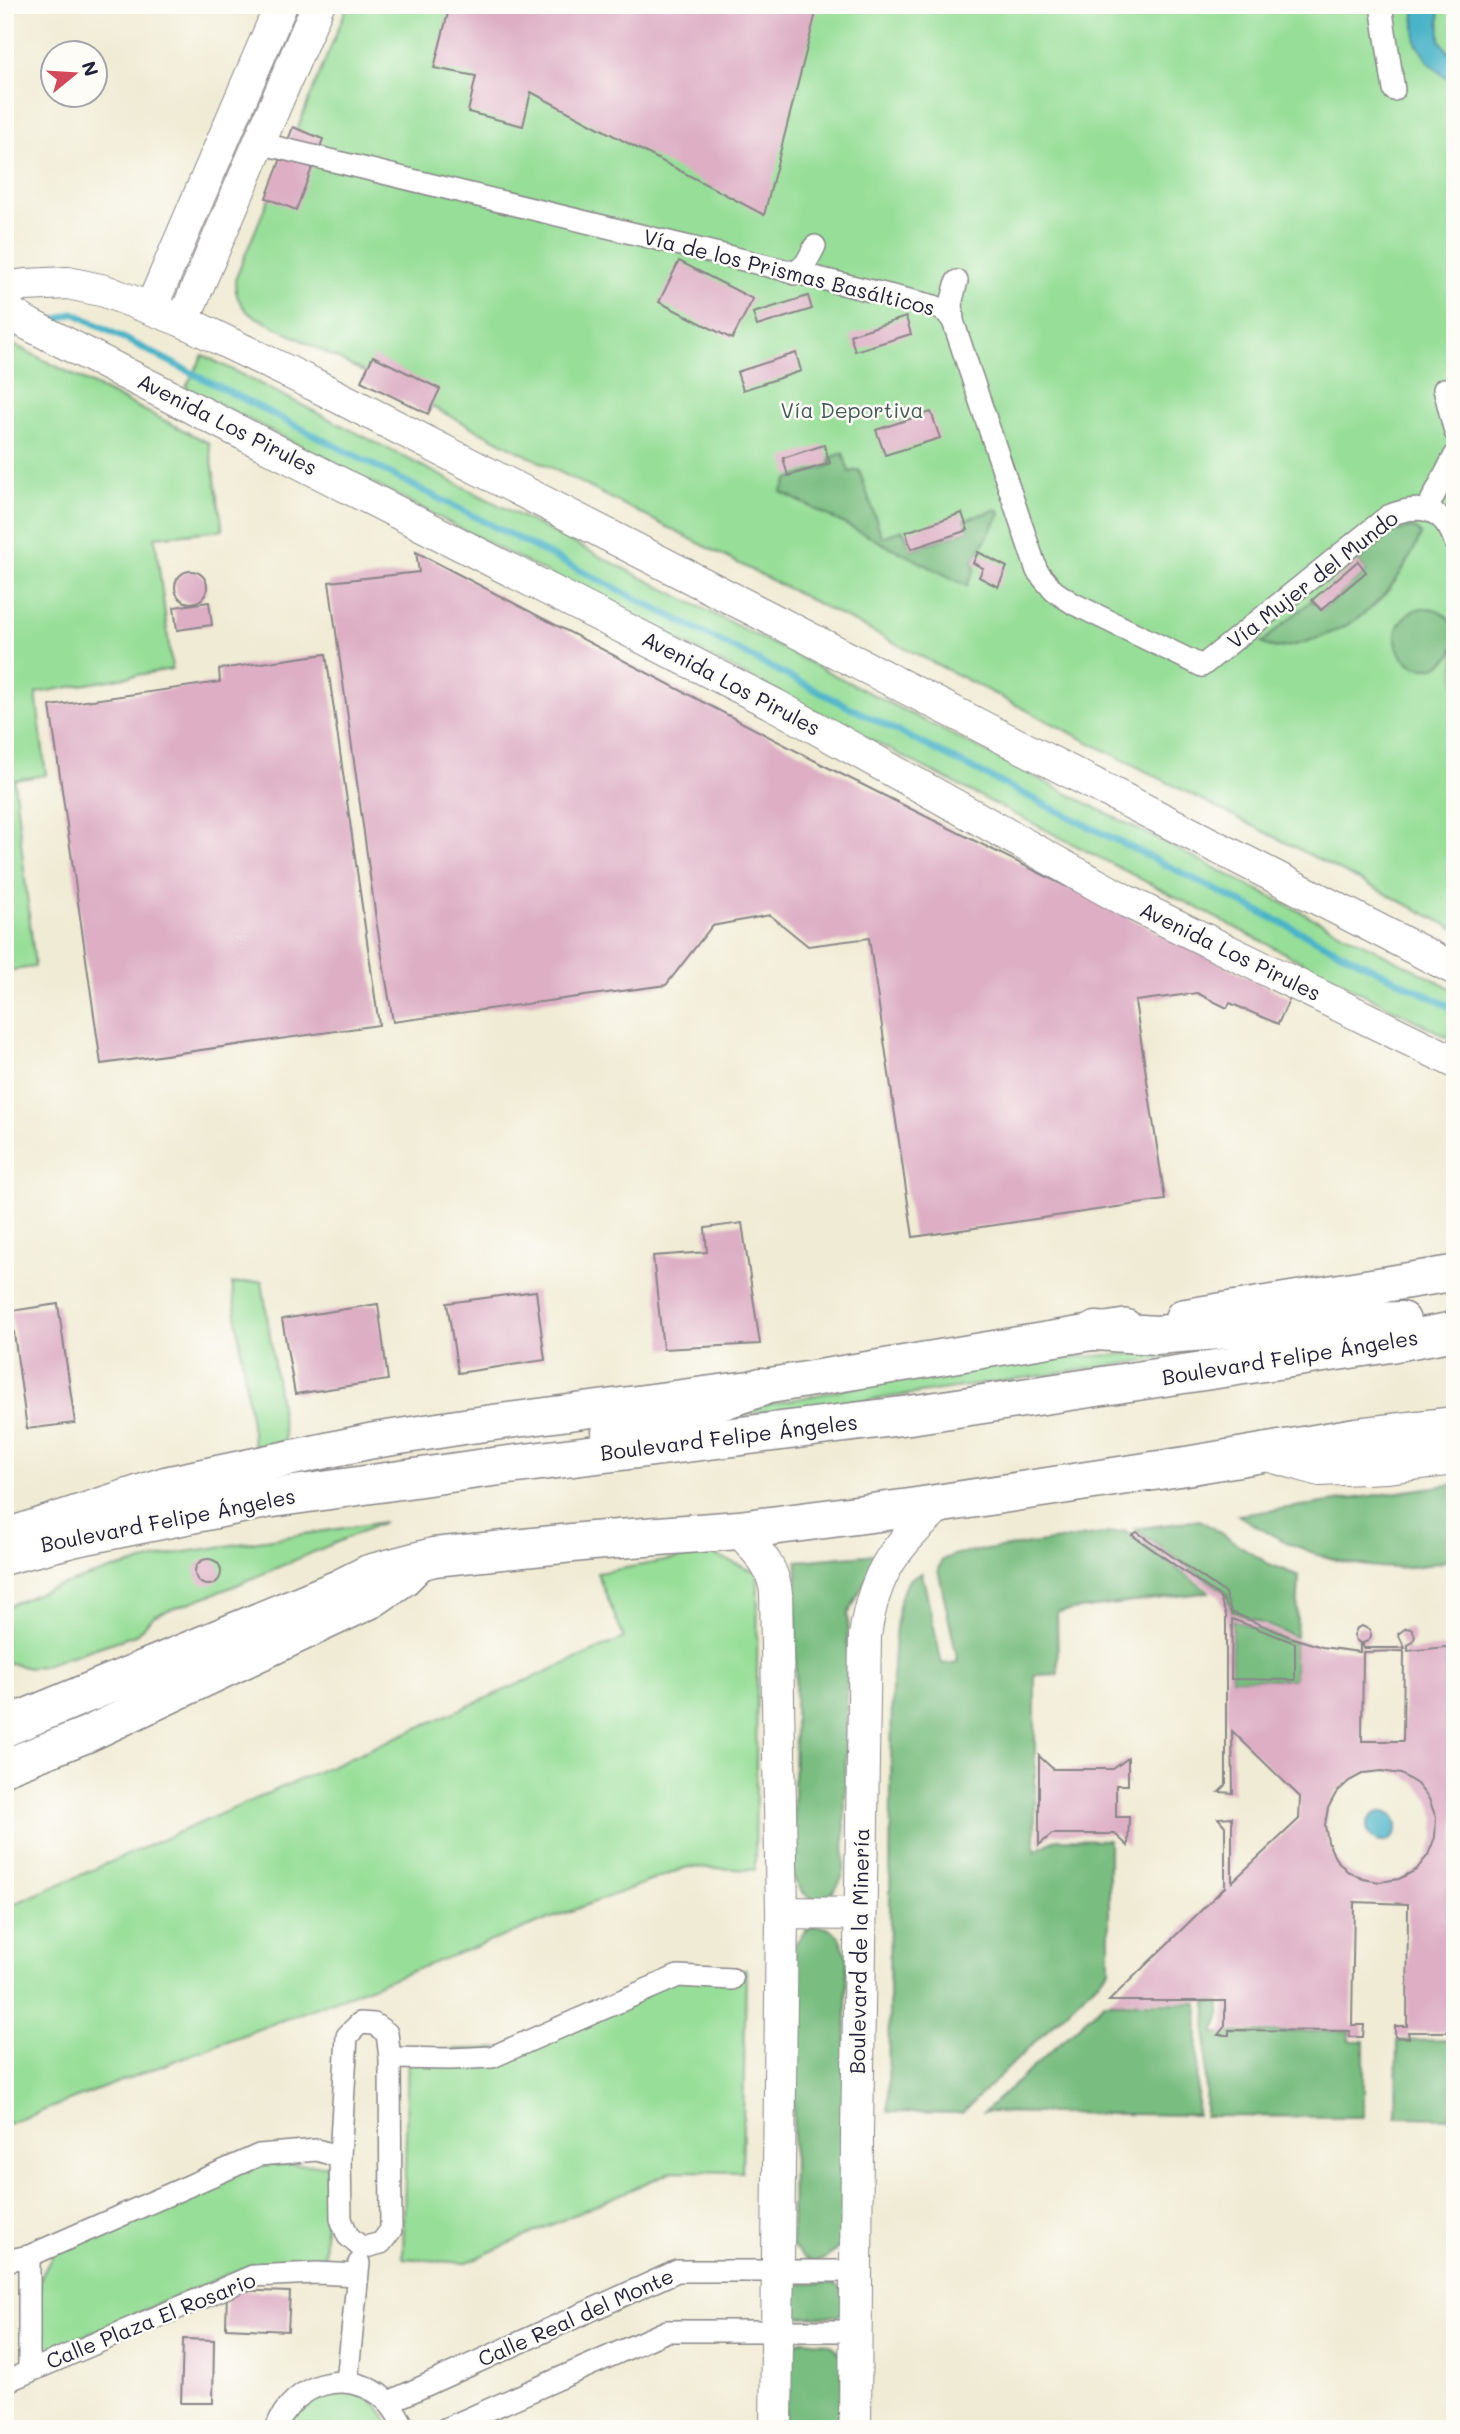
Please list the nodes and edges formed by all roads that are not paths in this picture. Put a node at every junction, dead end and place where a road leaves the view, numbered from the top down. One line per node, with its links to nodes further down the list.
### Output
1 (281, 5): 10 (street)
2 (318, 5): 5 (street)
3 (1381, 5): 4 (street)
4 (1394, 90)
5 (259, 143): 7 (street, Vía de los Prismas Basálticos); 12 (street)
6 (815, 246): 7 (street)
7 (794, 274): 13 (street, Vía de los Prismas Basálticos)
8 (957, 281): 13 (street)
9 (5, 288): 10 (street)
10 (151, 308): 12 (street)
11 (18, 317): 22 (street, Avenida Los Pirules)
12 (183, 321): 21 (street)
13 (953, 321): 20 (street, Vía de los Prismas Basálticos)
14 (1444, 389): 15 (street)
15 (1455, 432)
16 (1455, 455): 17 (street)
17 (1448, 485): 18 (street)
18 (1427, 509): 19 (street, Vía Mujer del Mundo); 20 (street, Vía Mujer del Mundo)
19 (1455, 542)
20 (1202, 666)
21 (1455, 969)
22 (1455, 1062)
23 (1455, 1273): 25 (main road, Boulevard Felipe Ángeles)
24 (1444, 1324): 25 (highway); 30 (highway, Boulevard Felipe Ángeles)
25 (1096, 1331): 26 (main road, Boulevard Felipe Ángeles)
26 (761, 1387): 30 (highway); 33 (main road, Boulevard Felipe Ángeles)
27 (1455, 1426): 28 (highway)
28 (1258, 1452): 29 (street); 31 (highway)
29 (1455, 1458)
30 (485, 1468): 34 (highway, Boulevard Felipe Ángeles)
31 (945, 1501): 32 (highway); 39 (street, Boulevard de la Minería)
32 (739, 1530): 35 (highway); 38 (street)
33 (5, 1537)
34 (5, 1555)
35 (423, 1559): 36 (highway); 37 (main road)
36 (5, 1727)
37 (6, 1766)
38 (782, 1913): 39 (street); 46 (street)
39 (860, 1914): 47 (street, Boulevard de la Minería)
40 (732, 1979): 41 (street)
41 (390, 2057): 42 (street); 43 (street)
42 (340, 2157): 43 (street); 44 (street)
43 (362, 2248): 48 (street)
44 (29, 2256): 45 (street); 51 (street, Calle Plaza El Rosario)
45 (5, 2261)
46 (777, 2271): 47 (street, Calle Real del Monte); 49 (street); 54 (street, Calle Real del Monte)
47 (855, 2271): 50 (street, Boulevard de la Minería)
48 (357, 2275): 51 (street, Calle Plaza El Rosario); 53 (street)
49 (776, 2331): 50 (street); 57 (street); 58 (street)
50 (854, 2332): 59 (street, Boulevard de la Minería)
51 (29, 2371): 52 (street, Calle Plaza El Rosario)
52 (5, 2382)
53 (347, 2382): 54 (street); 55 (street)
54 (389, 2402): 56 (street)
55 (276, 2429)
56 (405, 2429)
57 (445, 2429)
58 (776, 2429)
59 (855, 2429)

